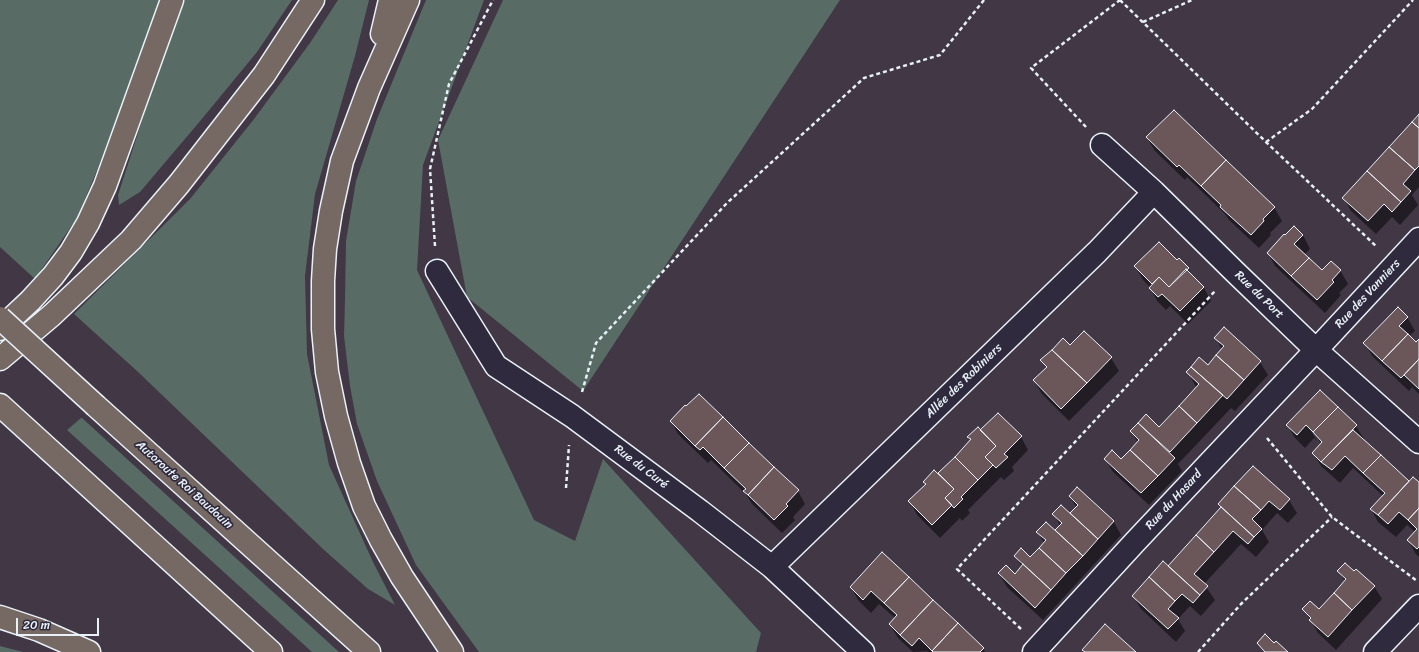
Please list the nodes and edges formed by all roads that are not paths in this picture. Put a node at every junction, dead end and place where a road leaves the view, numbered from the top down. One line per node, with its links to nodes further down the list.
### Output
1 (172, 0): 11 (highway)
2 (313, 0): 13 (highway)
3 (390, 0): 5 (highway)
4 (408, 0): 5 (highway)
5 (369, 88): 24 (highway)
6 (1102, 145): 7 (street, Rue du Port)
7 (1154, 192): 12 (street, Rue du Port); 16 (street, Allée des Robiniers)
8 (1419, 239): 12 (street, Rue des Vanniers)
9 (437, 270): 16 (street, Rue du Curé)
10 (0, 318): 23 (highway, Autoroute Roi Baudouin, bridge)
11 (0, 329)
12 (1316, 350): 15 (street, Rue du Port); 20 (street, Rue du Hasard)
13 (0, 359)
14 (0, 404): 22 (highway)
15 (1419, 442)
16 (772, 567): 25 (street, Rue du Curé)
17 (1419, 606): 26 (street)
18 (0, 617): 21 (highway)
19 (0, 632): 21 (highway)
20 (1036, 649)
21 (88, 652)
22 (271, 652)
23 (369, 652)
24 (452, 652)
25 (864, 652)
26 (1375, 652)

